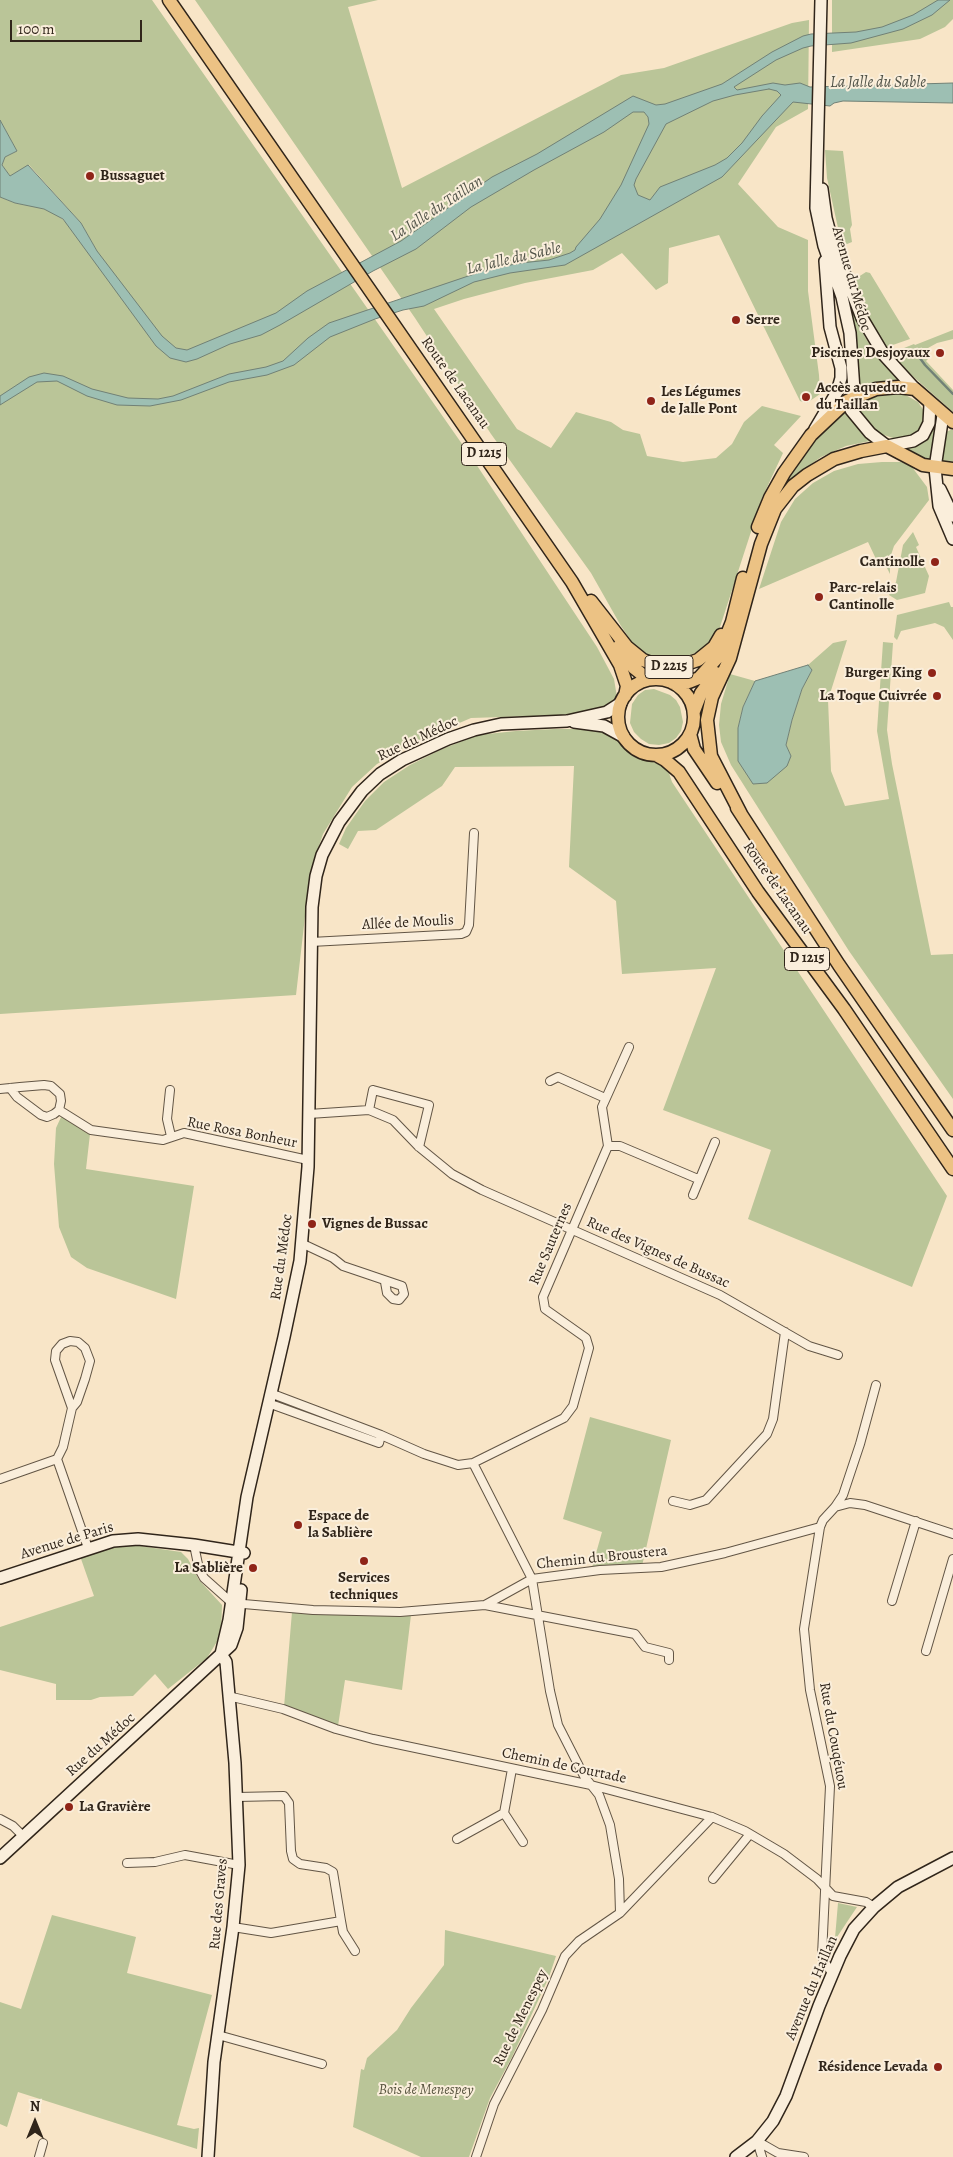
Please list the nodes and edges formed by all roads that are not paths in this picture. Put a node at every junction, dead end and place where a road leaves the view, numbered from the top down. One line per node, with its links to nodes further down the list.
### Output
1 (169, 0): 16 (main road, Route de Lacanau / D 1215)
2 (821, 0): 3 (street, Avenue du Médoc)
3 (818, 154): 4 (street, Avenue du Médoc); 5 (street, Avenue du Médoc)
4 (824, 246): 6 (street, Avenue du Médoc); 9 (street)
5 (915, 390): 6 (main road, D 2215); 7 (main road, Avenue du Médoc)
6 (852, 398): 9 (main road, D 2215); 10 (street, Avenue du Médoc)
7 (930, 404): 8 (main road, Avenue du Médoc); 10 (street, D 2215)
8 (948, 419): 11 (street)
9 (811, 435): 17 (main road, D 2215)
10 (887, 446): 11 (main road, Avenue du Médoc); 19 (main road, D 2215)
11 (935, 468): 12 (main road, Avenue du Médoc); 13 (street)
12 (953, 469)
13 (938, 485): 14 (street); 15 (street)
14 (953, 516)
15 (953, 539)
16 (572, 582): 18 (main road, Route de Lacanau / D 1215); 22 (main road, Route de Lacanau / D 1215)
17 (738, 596): 18 (main road, D 2215); 21 (main road, D 2215)
18 (591, 601): 20 (main road, Route de Lacanau / D 1215)
19 (736, 637): 23 (main road, D 2215); 28 (main road, D 2215)
20 (655, 679): 21 (main road); 22 (main road)
21 (674, 684): 23 (main road)
22 (623, 700): 24 (street, Rue du Médoc); 26 (main road)
23 (694, 711): 25 (main road)
24 (567, 721): 26 (street, Rue du Médoc); 30 (street, Rue du Médoc)
25 (690, 734): 27 (main road); 28 (main road, Route de Lacanau / D 1215)
26 (624, 737): 27 (main road)
27 (656, 755): 46 (main road, Route de Lacanau / D 1215)
28 (741, 814): 40 (main road, Route de Lacanau / D 1215)
29 (474, 833): 30 (street, Allée de Moulis)
30 (311, 942): 39 (street, Rue du Médoc)
31 (629, 1047): 36 (street)
32 (550, 1081): 36 (street)
33 (0, 1088): 34 (street)
34 (10, 1088): 37 (street); 37 (street)
35 (170, 1090): 41 (street, Rue Rosa Bonheur)
36 (605, 1098): 43 (street)
37 (59, 1110): 41 (street, Rue Rosa Bonheur)
38 (369, 1110): 39 (street, Rue des Vignes de Bussac); 44 (street, Rue des Vignes de Bussac); 44 (street)
39 (309, 1114): 45 (street, Rue du Médoc)
40 (953, 1130)
41 (172, 1136): 45 (street, Rue Rosa Bonheur)
42 (714, 1142): 47 (street)
43 (608, 1146): 47 (street); 49 (street, Rue Sauternes)
44 (419, 1147): 49 (street, Rue des Vignes de Bussac)
45 (308, 1160): 50 (street, Rue du Médoc)
46 (953, 1169)
47 (698, 1179): 48 (street)
48 (693, 1195)
49 (572, 1230): 52 (street, Rue des Vignes de Bussac); 58 (street, Rue Sauternes)
50 (301, 1243): 51 (street); 55 (street, Rue du Médoc)
51 (385, 1282)
52 (785, 1332): 53 (street, Rue des Vignes de Bussac); 60 (street)
53 (838, 1355)
54 (876, 1385): 61 (street, Rue du Couqéuou)
55 (269, 1398): 58 (street, Rue Sauternes); 67 (street, Rue du Médoc)
56 (72, 1408): 56 (street); 57 (street)
57 (57, 1459): 59 (street); 66 (street)
58 (473, 1463): 70 (street)
59 (0, 1479)
60 (672, 1501)
61 (835, 1507): 62 (street); 63 (street, Rue du Couqéuou)
62 (916, 1521): 64 (street); 71 (street)
63 (820, 1527): 70 (street, Chemin du Broustera); 94 (street, Rue du Couqéuou)
64 (953, 1534)
65 (194, 1545): 66 (street, Avenue de Paris); 67 (street, Avenue de Paris); 72 (street)
66 (88, 1548): 69 (street, Avenue de Paris)
67 (239, 1552): 72 (street, Rue du Médoc)
68 (953, 1559): 75 (street)
69 (0, 1578)
70 (532, 1579): 73 (street, Chemin du Broustera); 74 (street)
71 (892, 1601)
72 (236, 1603): 73 (street, Chemin du Broustera); 76 (street, Rue du Médoc)
73 (485, 1606): 74 (street)
74 (538, 1616): 77 (street); 80 (street)
75 (926, 1651)
76 (221, 1654): 78 (street, Rue des Graves); 86 (street, Rue du Médoc)
77 (669, 1660)
78 (228, 1696): 79 (street, Chemin de Courtade); 81 (street, Rue des Graves)
79 (512, 1769): 80 (street, Chemin de Courtade); 82 (street)
80 (591, 1785): 83 (street, Chemin de Courtade); 96 (street)
81 (237, 1797): 92 (street, Rue des Graves); 97 (street)
82 (504, 1813): 87 (street); 88 (street)
83 (712, 1817): 85 (street, Chemin de Courtade); 96 (street, Rue de Menespey)
84 (0, 1819): 86 (street)
85 (750, 1834): 93 (street); 94 (street, Chemin de Courtade)
86 (23, 1836): 89 (street, Rue du Médoc)
87 (457, 1839)
88 (523, 1842)
89 (0, 1858)
90 (953, 1858): 95 (street, Avenue du Haillan)
91 (127, 1863): 92 (street)
92 (239, 1865): 98 (street, Rue des Graves)
93 (713, 1879)
94 (826, 1890): 95 (street, Chemin de Courtade); 100 (street, Rue du Couqéuou)
95 (874, 1907): 100 (street, Avenue du Haillan)
96 (620, 1913): 107 (street, Rue de Menespey)
97 (341, 1921): 98 (street); 99 (street)
98 (234, 1927): 101 (street, Rue des Graves)
99 (355, 1951)
100 (832, 1973): 103 (street, Avenue du Haillan)
101 (218, 2035): 102 (street); 106 (street, Rue des Graves)
102 (322, 2064)
103 (756, 2141): 108 (street, Avenue du Haillan); 109 (street); 110 (street)
104 (43, 2142): 105 (street)
105 (40, 2157)
106 (208, 2157)
107 (476, 2157)
108 (736, 2157)
109 (762, 2157)
110 (804, 2157)

